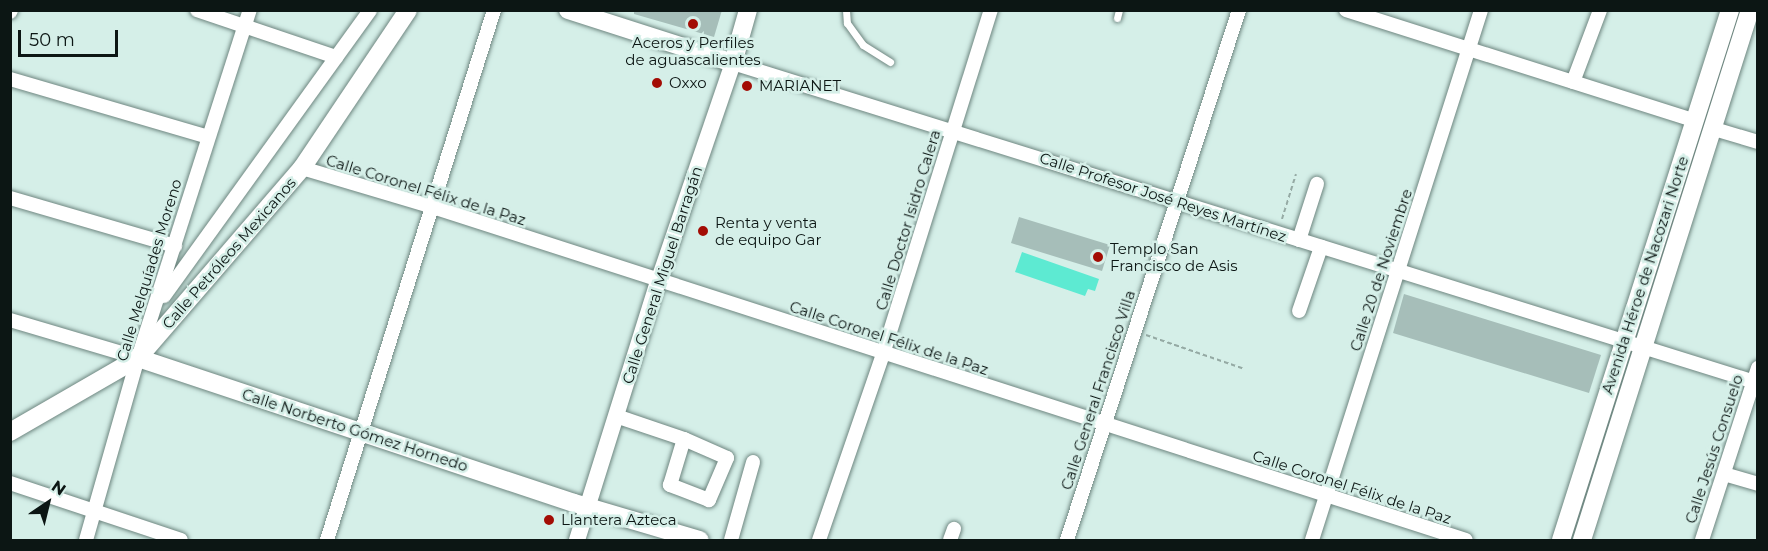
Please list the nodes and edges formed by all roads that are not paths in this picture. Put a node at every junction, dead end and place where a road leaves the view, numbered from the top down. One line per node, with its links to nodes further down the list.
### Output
1 (197, 10): 18 (street)
2 (250, 10): 18 (street, Calle Melquíades Moreno)
3 (370, 10): 20 (street, Calle Petróleos Mexicanos)
4 (421, 10): 17 (main road, Calle Petróleos Mexicanos)
5 (494, 10): 33 (street)
6 (568, 10): 22 (main road, Calle Profesor José Reyes Martínez)
7 (748, 10): 22 (main road, Calle General Miguel Barragán)
8 (846, 10): 21 (lane)
9 (991, 10): 26 (street, Calle Doctor Isidro Calera)
10 (1239, 10): 32 (street, Calle General Francisco Villa)
11 (1346, 10): 16 (street)
12 (1481, 10): 19 (street, Calle 20 de Noviembre)
13 (1600, 10): 24 (street)
14 (1730, 10): 25 (main road, Avenida Héroe de Nacozari Norte)
15 (1750, 10): 25 (main road, Avenida Héroe de Nacozari Norte)
16 (1378, 15): 19 (street)
17 (404, 18): 29 (main road, Calle Petróleos Mexicanos)
18 (245, 26): 20 (street); 27 (street, Calle Melquíades Moreno)
19 (1469, 50): 24 (street); 37 (street, Calle 20 de Noviembre)
20 (336, 57): 39 (street, Calle Petróleos Mexicanos)
21 (890, 62)
22 (733, 63): 26 (street, Calle Profesor José Reyes Martínez); 38 (street, Calle General Miguel Barragán)
23 (10, 79): 27 (street)
24 (1573, 82): 25 (street)
25 (1703, 124): 28 (street); 42 (main road, Avenida Héroe de Nacozari Norte); 43 (main road, Avenida Héroe de Nacozari Norte)
26 (953, 131): 32 (street, Calle Profesor José Reyes Martínez); 44 (street, Calle Doctor Isidro Calera)
27 (208, 137): 35 (street, Calle Melquíades Moreno)
28 (1758, 142)
29 (302, 168): 33 (street, Calle Coronel Félix de la Paz); 45 (main road, Calle Petróleos Mexicanos)
30 (1317, 184): 34 (street)
31 (10, 198): 35 (street)
32 (1174, 201): 34 (street, Calle Profesor José Reyes Martínez); 48 (street, Calle General Francisco Villa)
33 (433, 207): 38 (street, Calle Coronel Félix de la Paz); 50 (street)
34 (1299, 240): 36 (street, Calle Profesor José Reyes Martínez)
35 (175, 246): 39 (street, Calle Melquíades Moreno)
36 (1321, 247): 37 (street, Calle Profesor José Reyes Martínez); 40 (street)
37 (1398, 272): 42 (street, Calle Profesor José Reyes Martínez); 56 (street, Calle 20 de Noviembre)
38 (658, 282): 44 (street, Calle Coronel Félix de la Paz); 47 (street, Calle General Miguel Barragán)
39 (158, 304): 45 (street, Calle Melquíades Moreno)
40 (1299, 311)
41 (10, 321): 45 (street, Calle Norberto Gómez Hornedo)
42 (1624, 343): 43 (street, Calle Profesor José Reyes Martínez); 69 (main road, Avenida Héroe de Nacozari Norte)
43 (1644, 349): 46 (street, Calle Profesor José Reyes Martínez); 70 (main road, Avenida Héroe de Nacozari Norte)
44 (883, 354): 48 (street, Calle Coronel Félix de la Paz); 65 (street, Calle Doctor Isidro Calera)
45 (138, 358): 49 (main road, Calle Petróleos Mexicanos); 50 (main road, Calle Norberto Gómez Hornedo); 58 (street, Calle Melquíades Moreno)
46 (1756, 378): 53 (street, Calle Jesús Consuelo)
47 (616, 416): 51 (street); 57 (street, Calle General Miguel Barragán)
48 (1106, 425): 56 (street, Calle Coronel Félix de la Paz); 66 (street, Calle General Francisco Villa)
49 (10, 432)
50 (362, 433): 57 (main road, Calle Norberto Gómez Hornedo); 61 (street)
51 (684, 440): 51 (street)
52 (753, 462): 64 (street)
53 (1724, 474): 55 (street); 71 (street, Calle Jesús Consuelo)
54 (10, 483): 58 (street)
55 (1758, 484)
56 (1326, 496): 67 (street, Calle 20 de Noviembre); 68 (street, Calle Coronel Félix de la Paz)
57 (588, 508): 62 (street, Calle General Miguel Barragán); 63 (main road, Calle Norberto Gómez Hornedo)
58 (95, 510): 59 (street, Calle Melquíades Moreno); 60 (street)
59 (86, 540)
60 (181, 540)
61 (327, 540)
62 (577, 540)
63 (700, 540)
64 (731, 540)
65 (819, 540)
66 (1067, 540)
67 (1312, 540)
68 (1466, 540)
69 (1561, 540)
70 (1582, 540)
71 (1702, 540)

